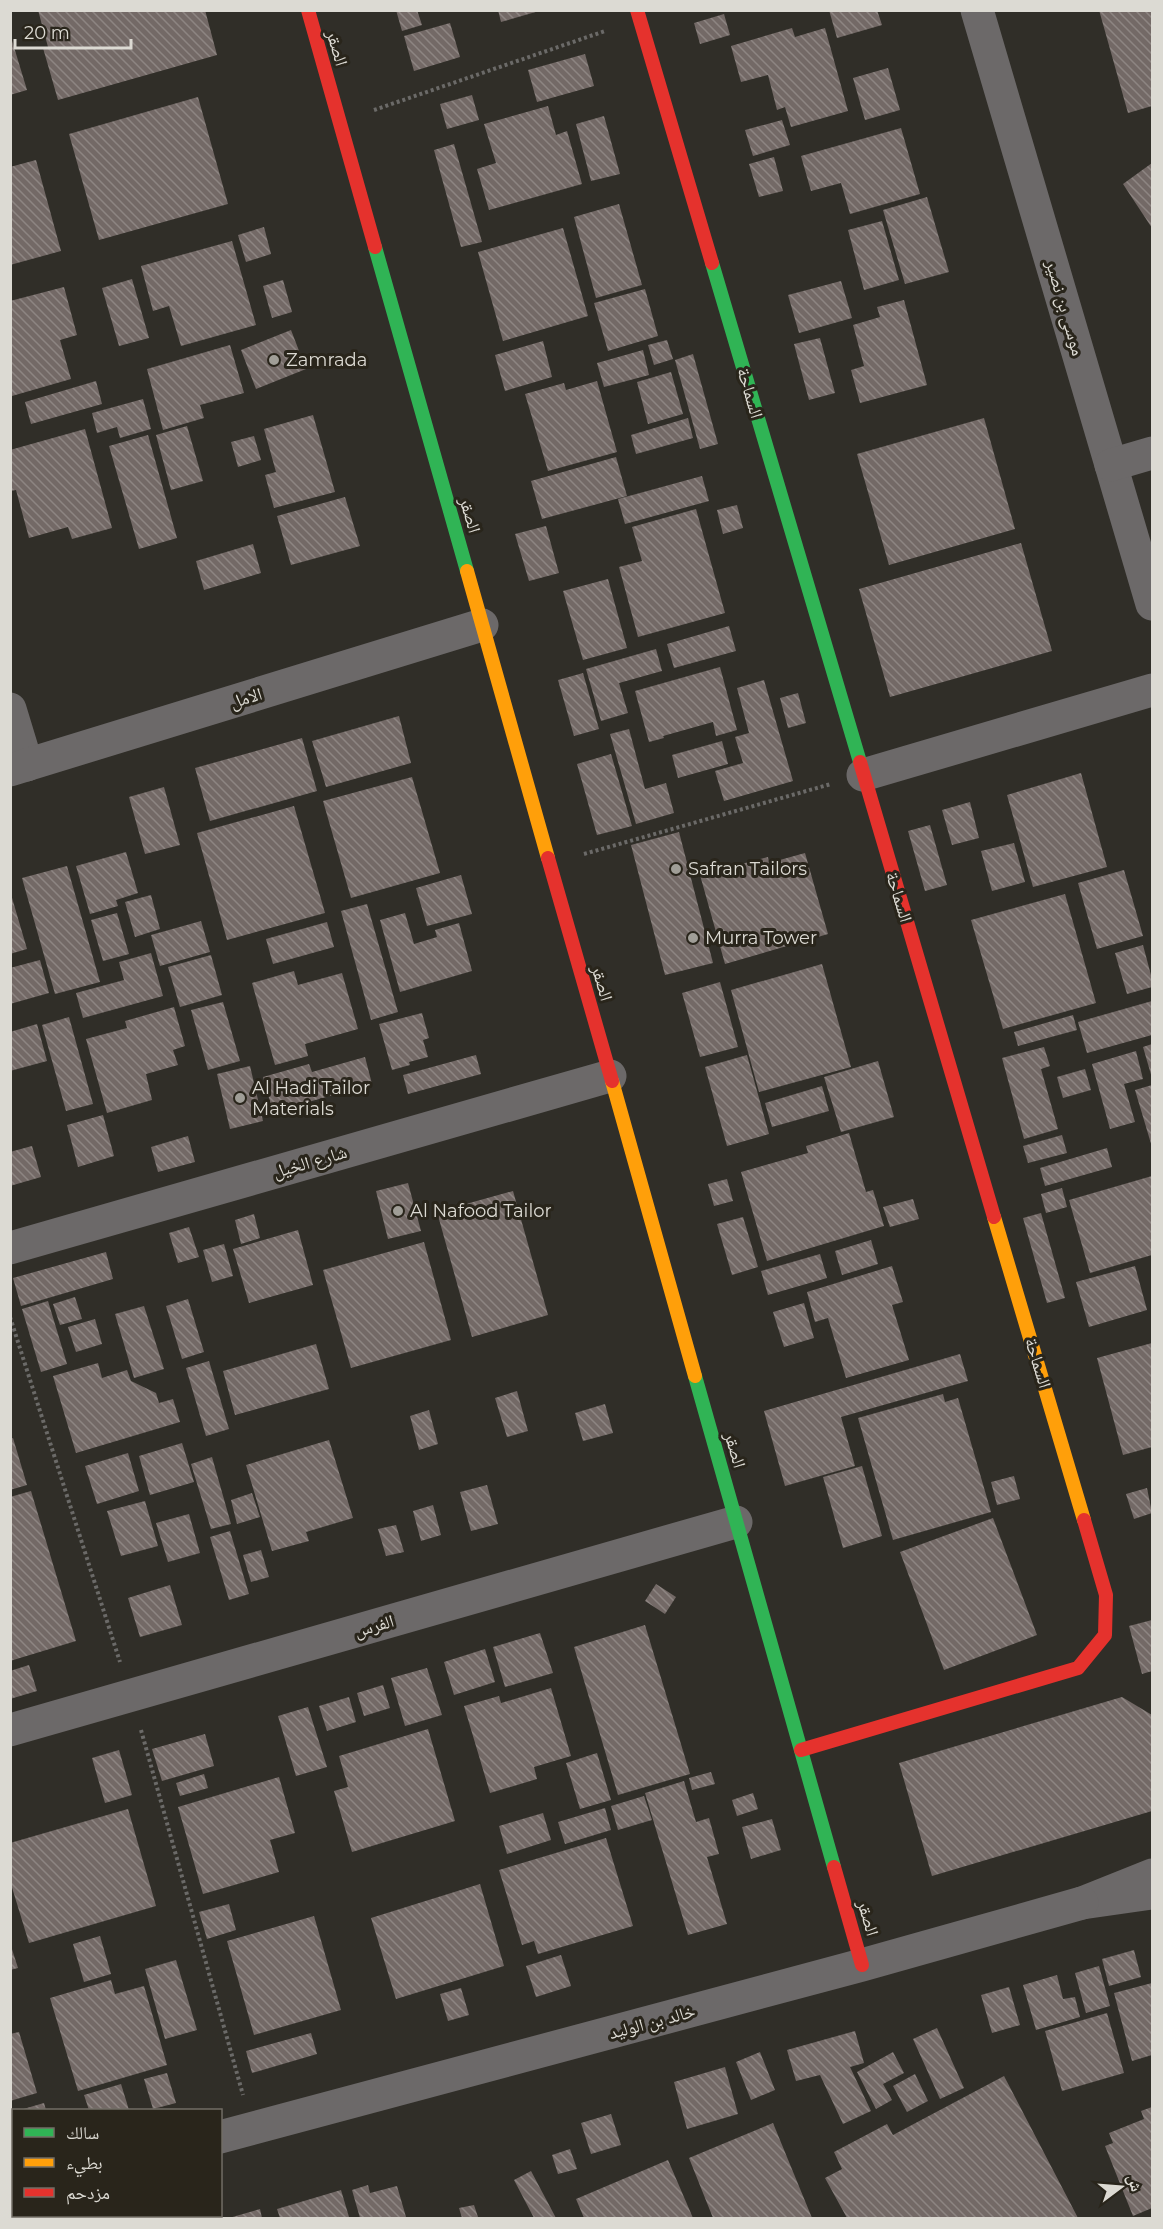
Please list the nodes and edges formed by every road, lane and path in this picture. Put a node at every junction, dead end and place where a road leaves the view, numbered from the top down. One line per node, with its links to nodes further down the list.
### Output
1 (308, 10): 4 (street, الصقر)
2 (977, 10): 6 (street, موسى بن نصير)
3 (638, 15): 4 (path); 12 (street, السماحة)
4 (339, 122): 8 (street, الصقر)
5 (1152, 453): 6 (street)
6 (1111, 465): 7 (street, موسى بن نصير)
7 (1152, 604)
8 (482, 625): 11 (street, الامل); 13 (street, الصقر)
9 (1152, 690): 12 (street)
10 (10, 709): 11 (street)
11 (19, 768)
12 (863, 775): 13 (path); 20 (street, السماحة)
13 (550, 864): 14 (street, الصقر)
14 (610, 1076): 15 (street, شارع الخيل); 17 (street, الصقر)
15 (10, 1248)
16 (10, 1317): 18 (path)
17 (736, 1522): 18 (street, الفرس); 20 (street, الصقر)
18 (131, 1695): 19 (street, الفرس); 25 (path)
19 (10, 1730)
20 (801, 1750): 24 (street, الصقر)
21 (1152, 1875): 23 (street, خالد بن الوليد)
22 (1152, 1893): 23 (street, خالد بن الوليد)
23 (1082, 1903): 24 (street, خالد بن الوليد)
24 (862, 1965): 25 (street, خالد بن الوليد)
25 (252, 2129): 26 (street, خالد بن الوليد)
26 (222, 2136)

